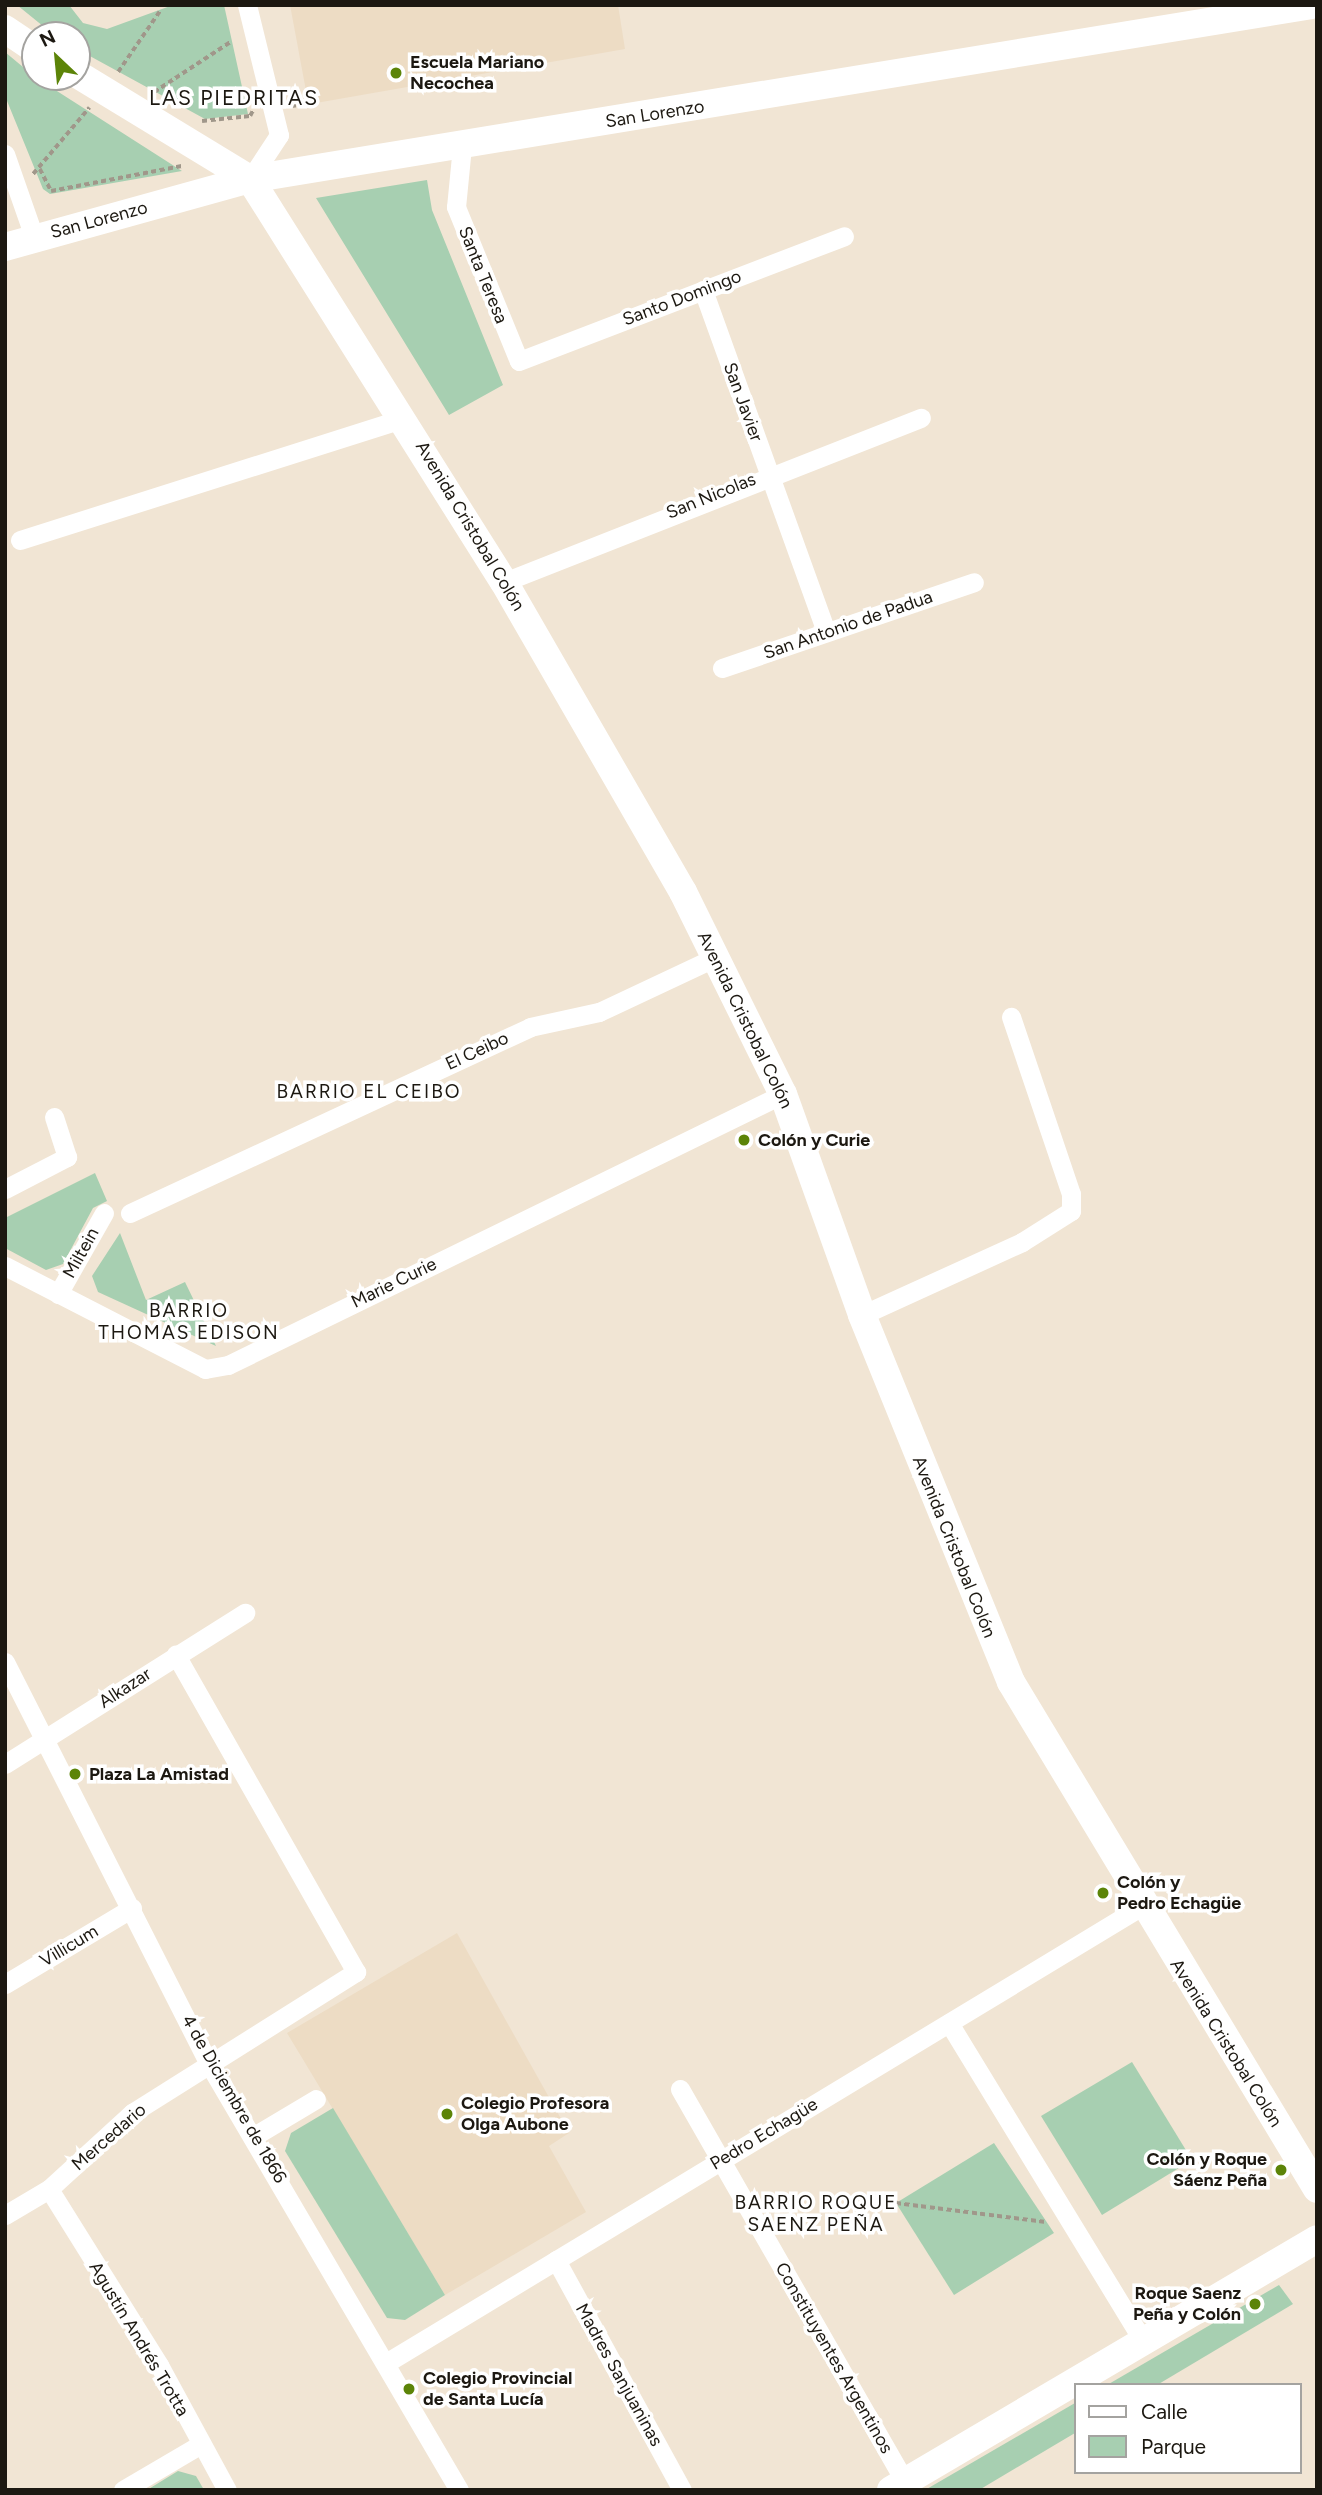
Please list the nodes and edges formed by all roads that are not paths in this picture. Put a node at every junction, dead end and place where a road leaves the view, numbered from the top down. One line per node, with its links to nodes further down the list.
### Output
1 (247, 5): 8 (street)
2 (1311, 5): 6 (main road, San Lorenzo)
3 (5, 29): 4 (main road)
4 (21, 40)
5 (91, 77): 8 (main road, Avenida Cristobal Colón)
6 (462, 146): 8 (main road, San Lorenzo); 13 (street, Santa Teresa)
7 (5, 154): 10 (street)
8 (250, 179): 10 (main road, San Lorenzo); 14 (main road, Avenida Cristobal Colón)
9 (844, 236): 12 (street, Santo Domingo)
10 (34, 237): 11 (main road, San Lorenzo)
11 (5, 247)
12 (703, 290): 13 (street, Santo Domingo); 16 (street, San Javier)
13 (519, 360)
14 (405, 418): 17 (street); 18 (main road, Avenida Cristobal Colón)
15 (921, 418): 16 (street, San Nicolas)
16 (768, 473): 18 (street, San Nicolas); 20 (street, San Javier)
17 (20, 540)
18 (504, 582): 22 (main road, Avenida Cristobal Colón)
19 (974, 582): 20 (street, San Antonio de Padua)
20 (826, 632): 21 (street, San Antonio de Padua)
21 (722, 668)
22 (716, 957): 24 (main road, Avenida Cristobal Colón); 28 (street, El Ceibo)
23 (1010, 1017): 31 (street)
24 (783, 1094): 30 (street, Marie Curie); 31 (main road, Avenida Cristobal Colón)
25 (54, 1117): 26 (street)
26 (5, 1188)
27 (104, 1213): 30 (street, Miltein)
28 (130, 1213)
29 (5, 1266): 30 (street, Marie Curie)
30 (58, 1294)
31 (862, 1315): 37 (main road, Avenida Cristobal Colón)
32 (245, 1613): 33 (street, Alkazar)
33 (176, 1656): 35 (street, Alkazar); 41 (street, Mercedario)
34 (5, 1662): 35 (street, 4 de Diciembre de 1866)
35 (46, 1740): 36 (street, Alkazar); 38 (street, 4 de Diciembre de 1866)
36 (5, 1764)
37 (1142, 1906): 40 (street, Pedro Echagüe); 47 (main road, Avenida Cristobal Colón)
38 (132, 1908): 39 (street, Villicum); 41 (street, 4 de Diciembre de 1866)
39 (5, 1984)
40 (949, 2023): 45 (street, Pedro Echagüe); 51 (street)
41 (209, 2064): 44 (street, 4 de Diciembre de 1866); 46 (street, Mercedario)
42 (680, 2089): 45 (street, Constituyentes Argentinos)
43 (316, 2099): 44 (street)
44 (254, 2136): 52 (street, 4 de Diciembre de 1866)
45 (720, 2160): 50 (street, Pedro Echagüe); 54 (street, Constituyentes Argentinos)
46 (49, 2189): 48 (street, Mercedario); 53 (street, Agustín Andrés Trotta)
47 (1317, 2189)
48 (5, 2215)
49 (1317, 2239): 51 (main road)
50 (556, 2260): 52 (street, Pedro Echagüe); 58 (street, Madres Sanjuaninas)
51 (1144, 2342): 54 (main road)
52 (386, 2363): 57 (street, 4 de Diciembre de 1866)
53 (201, 2445): 55 (street); 56 (street, Agustín Andrés Trotta)
54 (898, 2486)
55 (122, 2490)
56 (227, 2490)
57 (459, 2490)
58 (682, 2490)

